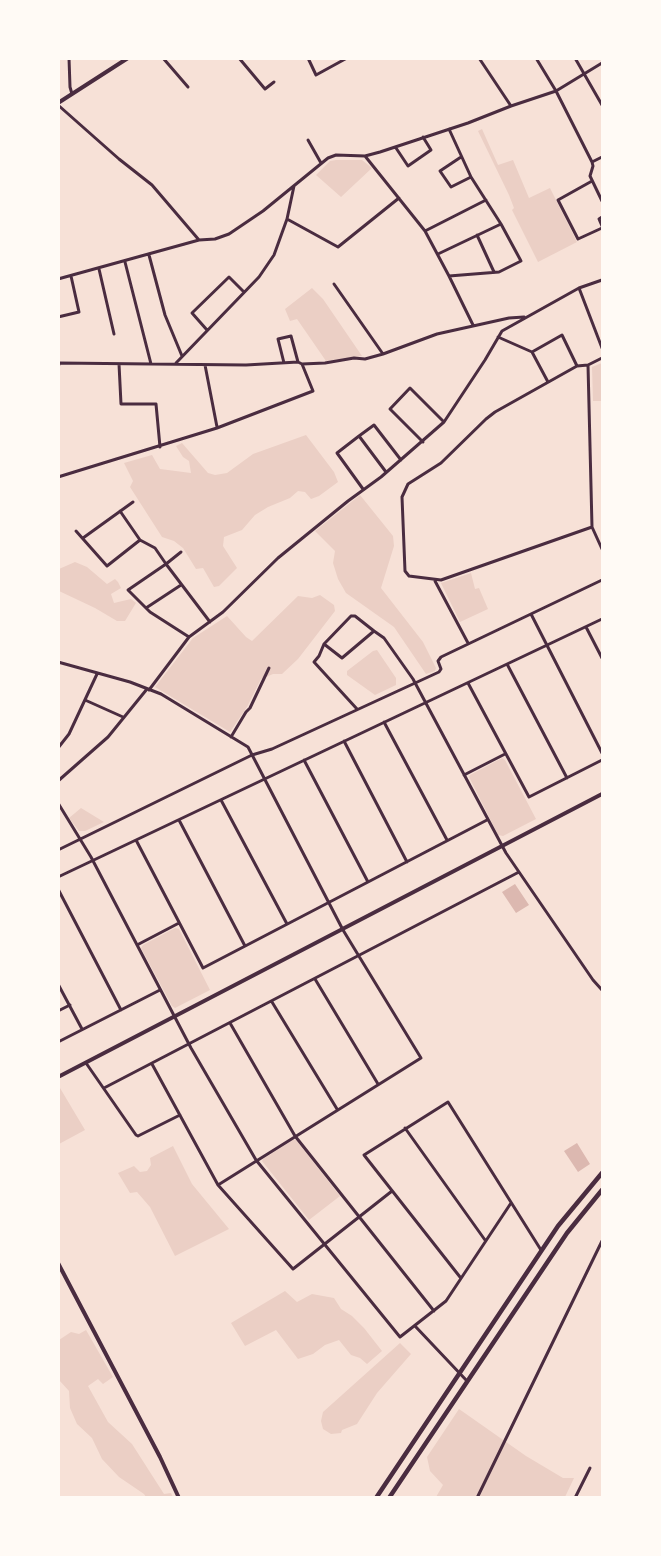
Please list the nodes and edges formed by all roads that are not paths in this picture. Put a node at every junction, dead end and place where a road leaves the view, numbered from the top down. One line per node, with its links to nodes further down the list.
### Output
1 (128, 58): 15 (street)
2 (163, 58): 13 (street)
3 (239, 58): 12 (street)
4 (308, 58): 5 (street)
5 (347, 58)
6 (479, 58): 18 (street)
7 (536, 58): 14 (street)
8 (575, 58): 11 (street)
9 (68, 59): 15 (street)
10 (603, 63): 11 (street)
11 (585, 74): 14 (street); 17 (street)
12 (274, 82)
13 (188, 87)
14 (556, 91): 18 (street); 26 (street)
15 (73, 96): 16 (street)
16 (58, 104): 40 (street)
17 (603, 105)
18 (511, 106): 19 (street)
19 (449, 129): 20 (street); 24 (street)
20 (423, 137): 22 (street); 22 (street)
21 (308, 140): 27 (street)
22 (396, 147): 23 (street)
23 (365, 156): 27 (street); 31 (street)
24 (461, 157): 28 (street); 28 (street)
25 (602, 159): 26 (street)
26 (592, 162): 29 (street)
27 (321, 163): 30 (street)
28 (471, 177): 32 (street)
29 (592, 181): 33 (street); 37 (street)
30 (294, 186): 35 (street); 40 (street)
31 (400, 198): 35 (street); 38 (street)
32 (486, 200): 36 (street); 38 (street)
33 (603, 201)
34 (603, 217): 37 (street)
35 (287, 219): 52 (street)
36 (501, 224): 39 (street); 45 (street)
37 (603, 227)
38 (425, 231): 41 (street)
39 (477, 235): 41 (street); 45 (street)
40 (199, 240): 42 (street)
41 (438, 254): 47 (street)
42 (149, 255): 43 (street); 62 (street)
43 (125, 262): 44 (street); 69 (street)
44 (99, 269): 46 (street); 57 (street)
45 (494, 272): 47 (street)
46 (71, 276): 48 (street); 53 (street)
47 (449, 276): 55 (street)
48 (58, 279)
49 (603, 280): 51 (street)
50 (334, 284): 61 (street)
51 (579, 288): 54 (street); 59 (street)
52 (244, 292): 56 (street); 56 (street)
53 (58, 317)
54 (524, 317): 55 (street); 58 (street)
55 (473, 326): 61 (street)
56 (207, 330): 62 (street)
57 (114, 333)
58 (498, 337): 60 (street); 75 (street)
59 (603, 348)
60 (532, 352): 72 (street); 74 (street)
61 (383, 354): 67 (street)
62 (182, 356): 65 (street)
63 (603, 358): 71 (street)
64 (59, 363): 68 (street); 73 (street)
65 (176, 363): 69 (street); 70 (street)
66 (284, 363): 67 (street); 67 (street); 70 (street)
67 (300, 363): 76 (street)
68 (119, 364): 69 (street); 79 (street)
69 (151, 364)
70 (205, 364): 76 (street)
71 (588, 364): 72 (street); 86 (street)
72 (577, 366): 74 (street)
73 (58, 370)
74 (548, 382): 94 (street)
75 (444, 422): 78 (street); 78 (street)
76 (217, 428): 79 (street)
77 (359, 436): 80 (street); 81 (street); 83 (street)
78 (423, 442): 80 (street)
79 (160, 447): 82 (street)
80 (401, 460): 81 (street)
81 (386, 472): 83 (street)
82 (58, 477)
83 (363, 489): 99 (street)
84 (133, 502): 85 (street)
85 (120, 511): 88 (street); 89 (street)
86 (592, 527): 90 (street); 94 (street)
87 (76, 531): 88 (street)
88 (83, 539): 89 (street)
89 (140, 540): 92 (street)
90 (603, 549)
91 (181, 552): 92 (street)
92 (166, 564): 95 (street); 96 (street)
93 (603, 580): 97 (street)
94 (435, 581): 104 (street)
95 (181, 585): 96 (street); 99 (street)
96 (146, 608): 102 (street)
97 (531, 614): 104 (street); 105 (street)
98 (603, 619): 100 (street)
99 (210, 622): 102 (street)
100 (586, 627): 105 (street); 106 (street)
101 (374, 631): 103 (street); 103 (street); 112 (street)
102 (189, 637): 113 (street)
103 (324, 644): 116 (street)
104 (468, 644): 112 (street)
105 (547, 645): 108 (street); 122 (street)
106 (603, 658)
107 (58, 662): 110 (street)
108 (507, 664): 111 (street); 130 (street)
109 (269, 668): 119 (street)
110 (97, 674): 113 (street); 114 (street)
111 (468, 682): 115 (street); 123 (street)
112 (416, 683): 115 (street); 116 (street)
113 (148, 690): 117 (street); 119 (street)
114 (85, 700): 117 (street); 121 (street)
115 (426, 702): 118 (street); 128 (street)
116 (357, 709): 124 (street)
117 (123, 717): 129 (street)
118 (384, 722): 120 (street); 140 (street)
119 (231, 736): 124 (street)
120 (344, 741): 125 (street); 144 (street)
121 (58, 748)
122 (603, 753)
123 (505, 754): 128 (street); 130 (street)
124 (252, 755): 131 (street); 138 (street)
125 (304, 760): 131 (street); 147 (street)
126 (603, 760): 130 (street)
127 (58, 771): 129 (street)
128 (464, 775): 137 (street)
129 (62, 777): 132 (street)
130 (567, 778)
131 (264, 779): 134 (street); 149 (street)
132 (58, 781)
133 (603, 794): 141 (street)
134 (221, 800): 136 (street); 151 (street)
135 (58, 803): 138 (street)
136 (178, 820): 139 (street); 154 (street)
137 (487, 820): 140 (street); 141 (street)
138 (81, 839): 142 (street); 143 (street)
139 (136, 840): 143 (street); 150 (street)
140 (447, 840): 144 (street)
141 (502, 847): 145 (street); 152 (street)
142 (58, 850)
143 (93, 861): 146 (street); 153 (street)
144 (407, 862): 147 (street)
145 (519, 872): 155 (street); 159 (street)
146 (58, 877)
147 (368, 882): 149 (street)
148 (58, 889): 162 (street)
149 (328, 903): 151 (street); 152 (street)
150 (179, 923): 153 (street); 154 (street)
151 (287, 924): 154 (street)
152 (343, 930): 155 (street); 164 (street)
153 (136, 945): 158 (street)
154 (245, 946)
155 (359, 956): 156 (street); 172 (street)
156 (315, 979): 160 (street); 172 (street)
157 (58, 984): 161 (street)
158 (160, 990): 162 (street); 164 (street)
159 (603, 990)
160 (272, 1002): 165 (street); 174 (street)
161 (70, 1005): 163 (street); 166 (street)
162 (122, 1010): 166 (street)
163 (58, 1011)
164 (175, 1017): 168 (street); 169 (street)
165 (230, 1023): 168 (street); 177 (street)
166 (82, 1029): 167 (street)
167 (58, 1042)
168 (189, 1045): 170 (street); 178 (street)
169 (86, 1062): 171 (street); 173 (street)
170 (152, 1064): 173 (street); 175 (street)
171 (58, 1077)
172 (378, 1084): 174 (street)
173 (104, 1088): 175 (street)
174 (337, 1110): 177 (street)
175 (180, 1114): 180 (street)
176 (405, 1128): 182 (street); 183 (street); 185 (street)
177 (295, 1136): 178 (street); 184 (street)
178 (256, 1160): 180 (street); 187 (street)
179 (603, 1173): 188 (main road)
180 (218, 1185): 187 (street)
181 (603, 1190): 194 (main road)
182 (392, 1191): 184 (street); 190 (street)
183 (510, 1203): 185 (street); 188 (street)
184 (360, 1216): 187 (street); 191 (street)
185 (485, 1240): 190 (street)
186 (603, 1241): 199 (street)
187 (324, 1245): 192 (street)
188 (541, 1251): 193 (main road)
189 (58, 1263): 196 (street)
190 (460, 1277): 191 (street)
191 (434, 1311): 192 (street)
192 (415, 1326): 193 (street)
193 (460, 1373): 194 (street); 197 (main road)
194 (467, 1381): 198 (main road)
195 (590, 1468): 200 (street)
196 (179, 1497)
197 (376, 1497)
198 (389, 1497)
199 (477, 1497)
200 (575, 1497)

